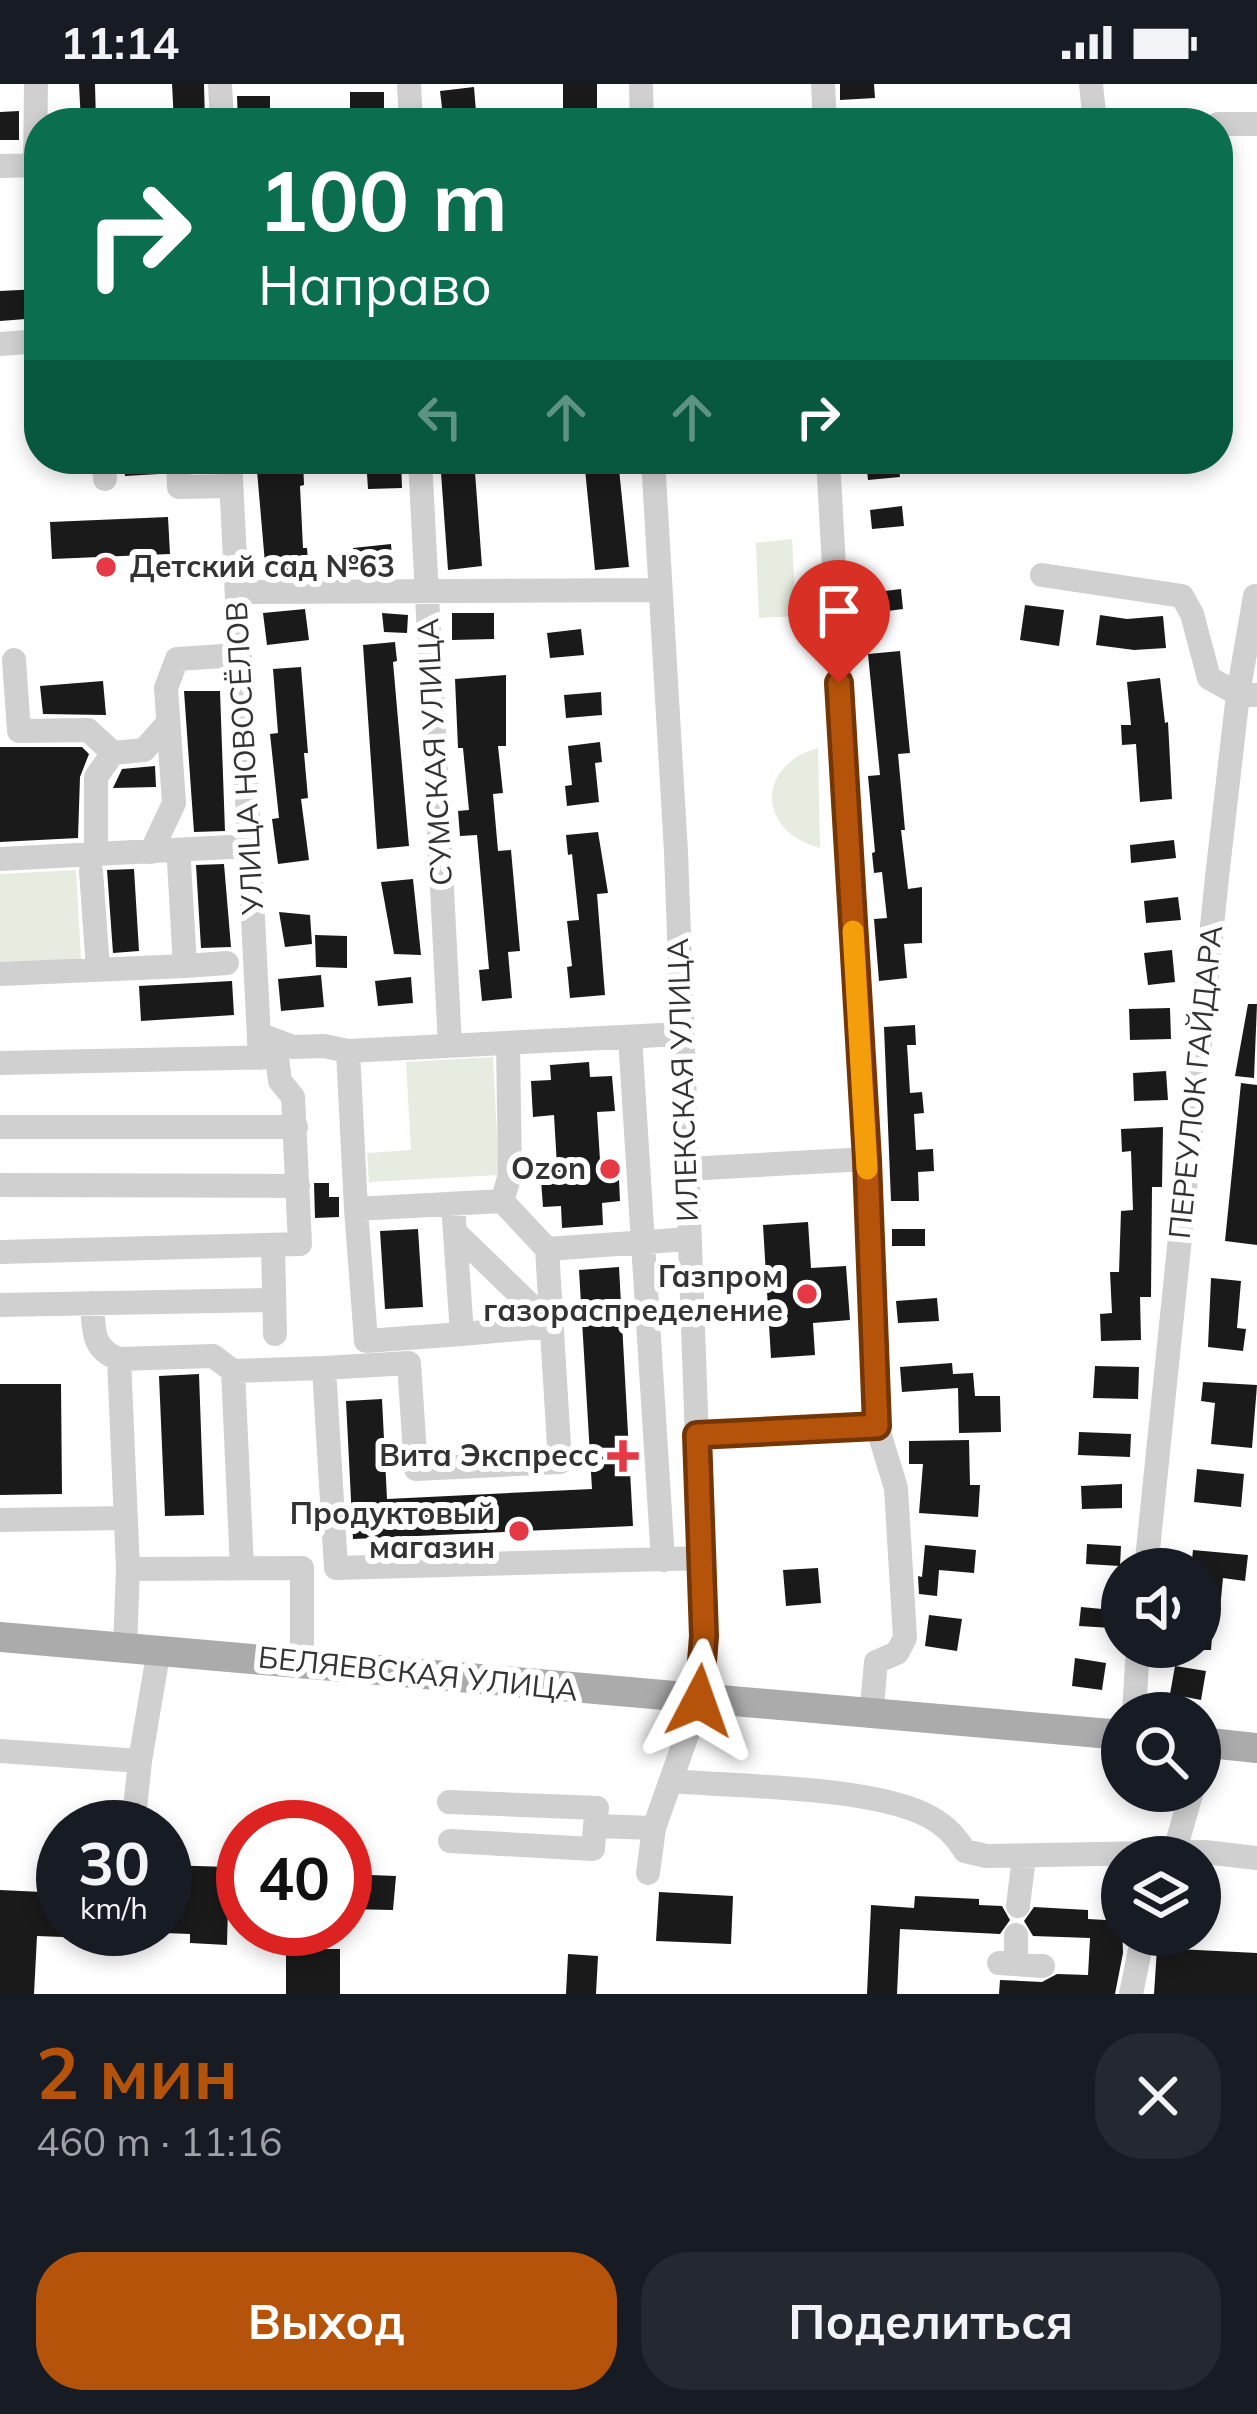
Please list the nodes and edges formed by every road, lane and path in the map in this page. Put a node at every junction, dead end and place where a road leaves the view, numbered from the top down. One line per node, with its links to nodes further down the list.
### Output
1 (179, 474): 6 (street)
2 (231, 474): 6 (street, УЛИЦА НОВОСЁЛОВ)
3 (421, 474): 10 (street, СУМСКАЯ УЛИЦА)
4 (654, 474): 8 (street, ИЛЕКСКАЯ УЛИЦА)
5 (829, 474): 35 (street)
6 (231, 486): 9 (street, УЛИЦА НОВОСЁЛОВ)
7 (1042, 575): 14 (street)
8 (659, 590): 10 (street); 26 (street, ИЛЕКСКАЯ УЛИЦА)
9 (237, 592): 10 (street); 12 (street, УЛИЦА НОВОСЁЛОВ)
10 (428, 594): 29 (street, СУМСКАЯ УЛИЦА)
11 (1255, 596): 14 (street, ПЕРЕУЛОК ГАЙДАРА)
12 (239, 655): 15 (street); 17 (street, УЛИЦА НОВОСЁЛОВ)
13 (14, 660): 16 (street)
14 (1248, 694): 62 (street, ПЕРЕУЛОК ГАЙДАРА)
15 (167, 724): 16 (street); 18 (street)
16 (112, 753): 20 (street)
17 (249, 846): 18 (street); 30 (street, УЛИЦА НОВОСЁЛОВ)
18 (152, 851): 20 (street)
19 (0, 859): 20 (street)
20 (94, 862): 24 (street)
21 (179, 862): 23 (street)
22 (227, 963): 23 (street)
23 (184, 966): 24 (street)
24 (98, 970): 25 (street)
25 (0, 974)
26 (681, 1034): 27 (street); 36 (street, ИЛЕКСКАЯ УЛИЦА)
27 (631, 1036): 28 (street); 44 (street)
28 (508, 1043): 29 (street); 39 (street)
29 (451, 1045): 31 (street)
30 (272, 1049): 31 (street); 32 (street); 34 (street, УЛИЦА НОВОСЁЛОВ)
31 (348, 1052): 41 (street)
32 (0, 1063)
33 (0, 1127): 34 (street)
34 (296, 1127): 38 (street, УЛИЦА НОВОСЁЛОВ)
35 (867, 1160): 36 (street); 58 (street)
36 (687, 1169): 43 (street, ИЛЕКСКАЯ УЛИЦА)
37 (0, 1185): 38 (street)
38 (298, 1186): 45 (street, УЛИЦА НОВОСЁЛОВ)
39 (502, 1201): 40 (street); 46 (street)
40 (453, 1204): 41 (street); 42 (street)
41 (356, 1209): 54 (street)
42 (454, 1232): 51 (street); 53 (street)
43 (689, 1239): 44 (street); 59 (street, ИЛЕКСКАЯ УЛИЦА)
44 (643, 1243): 46 (street); 64 (street)
45 (273, 1245): 47 (street); 48 (street)
46 (547, 1249): 51 (street)
47 (0, 1252)
48 (273, 1300): 49 (street); 52 (street)
49 (92, 1303): 50 (street); 55 (street)
50 (0, 1305)
51 (552, 1326): 53 (street); 54 (street)
52 (275, 1334)
53 (462, 1334): 54 (street)
54 (366, 1353): 56 (street)
55 (119, 1359): 57 (street); 60 (street)
56 (324, 1368): 57 (street); 64 (street)
57 (233, 1371): 66 (street)
58 (877, 1426): 59 (street); 72 (street)
59 (697, 1435): 63 (street, ИЛЕКСКАЯ УЛИЦА)
60 (126, 1517): 61 (street); 65 (street)
61 (0, 1520)
62 (1148, 1548)
63 (701, 1558): 64 (street); 71 (street, ИЛЕКСКАЯ УЛИЦА)
64 (663, 1559)
65 (128, 1568): 66 (street); 68 (street)
66 (242, 1568): 70 (street)
67 (0, 1637): 68 (main road, БЕЛЯЕВСКАЯ УЛИЦА)
68 (125, 1647): 69 (main road, БЕЛЯЕВСКАЯ УЛИЦА)
69 (159, 1649): 70 (main road, БЕЛЯЕВСКАЯ УЛИЦА); 77 (street)
70 (302, 1662): 71 (main road, БЕЛЯЕВСКАЯ УЛИЦА)
71 (699, 1701): 72 (main road, БЕЛЯЕВСКАЯ УЛИЦА); 78 (street, ИЛЕКСКАЯ УЛИЦА)
72 (871, 1716): 73 (main road, БЕЛЯЕВСКАЯ УЛИЦА)
73 (1101, 1733)
74 (1221, 1744): 75 (main road)
75 (1257, 1748)
76 (0, 1751): 77 (street)
77 (140, 1761): 79 (street)
78 (671, 1781): 82 (street, ИЛЕКСКАЯ УЛИЦА); 86 (street)
79 (136, 1800)
80 (449, 1802): 81 (street)
81 (595, 1826): 82 (street); 83 (street)
82 (654, 1828): 88 (street, ИЛЕКСКАЯ УЛИЦА)
83 (450, 1841)
84 (1221, 1854): 87 (street)
85 (1101, 1856): 86 (street)
86 (1024, 1858): 89 (street)
87 (1257, 1858)
88 (648, 1873)
89 (1018, 1906)
90 (1016, 1935): 92 (street)
91 (1139, 1956): 93 (street)
92 (1043, 1966)
93 (1131, 1994)

